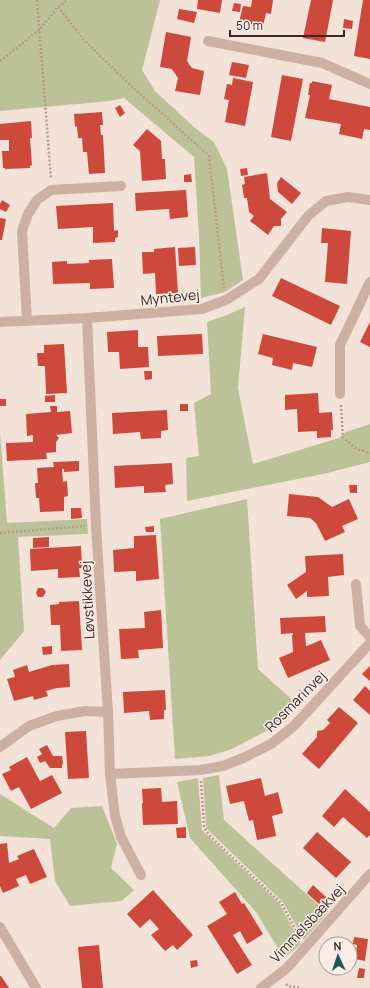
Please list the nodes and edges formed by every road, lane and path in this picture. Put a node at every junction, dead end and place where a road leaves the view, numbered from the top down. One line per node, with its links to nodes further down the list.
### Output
1 (37, 0): 4 (path)
2 (68, 0): 3 (path)
3 (58, 7): 4 (path); 12 (path)
4 (39, 30): 6 (path); 9 (path)
5 (208, 41): 7 (street)
6 (0, 61)
7 (370, 84)
8 (121, 186): 9 (street)
9 (51, 190): 14 (street)
10 (370, 200): 12 (street, Myntevej)
11 (370, 282): 16 (street)
12 (226, 300): 13 (street, Myntevej)
13 (87, 318): 14 (street, Myntevej); 18 (street, Løvstikkevej)
14 (27, 320): 15 (street, Myntevej)
15 (0, 322)
16 (340, 394): 17 (path)
17 (370, 453)
18 (96, 526): 19 (path); 23 (street, Løvstikkevej)
19 (0, 533)
20 (356, 584): 21 (street)
21 (370, 637)
22 (370, 643): 25 (street, Rosmarinvej)
23 (108, 712): 24 (street); 26 (street, Løvstikkevej)
24 (0, 747)
25 (200, 770): 26 (street, Rosmarinvej); 30 (path)
26 (110, 774): 28 (street, Løvstikkevej)
27 (370, 874): 30 (street, Vimmelsbækvej)
28 (141, 875)
29 (0, 927): 31 (street)
30 (306, 947): 32 (street, Vimmelsbækvej)
31 (36, 988)
32 (261, 988)

